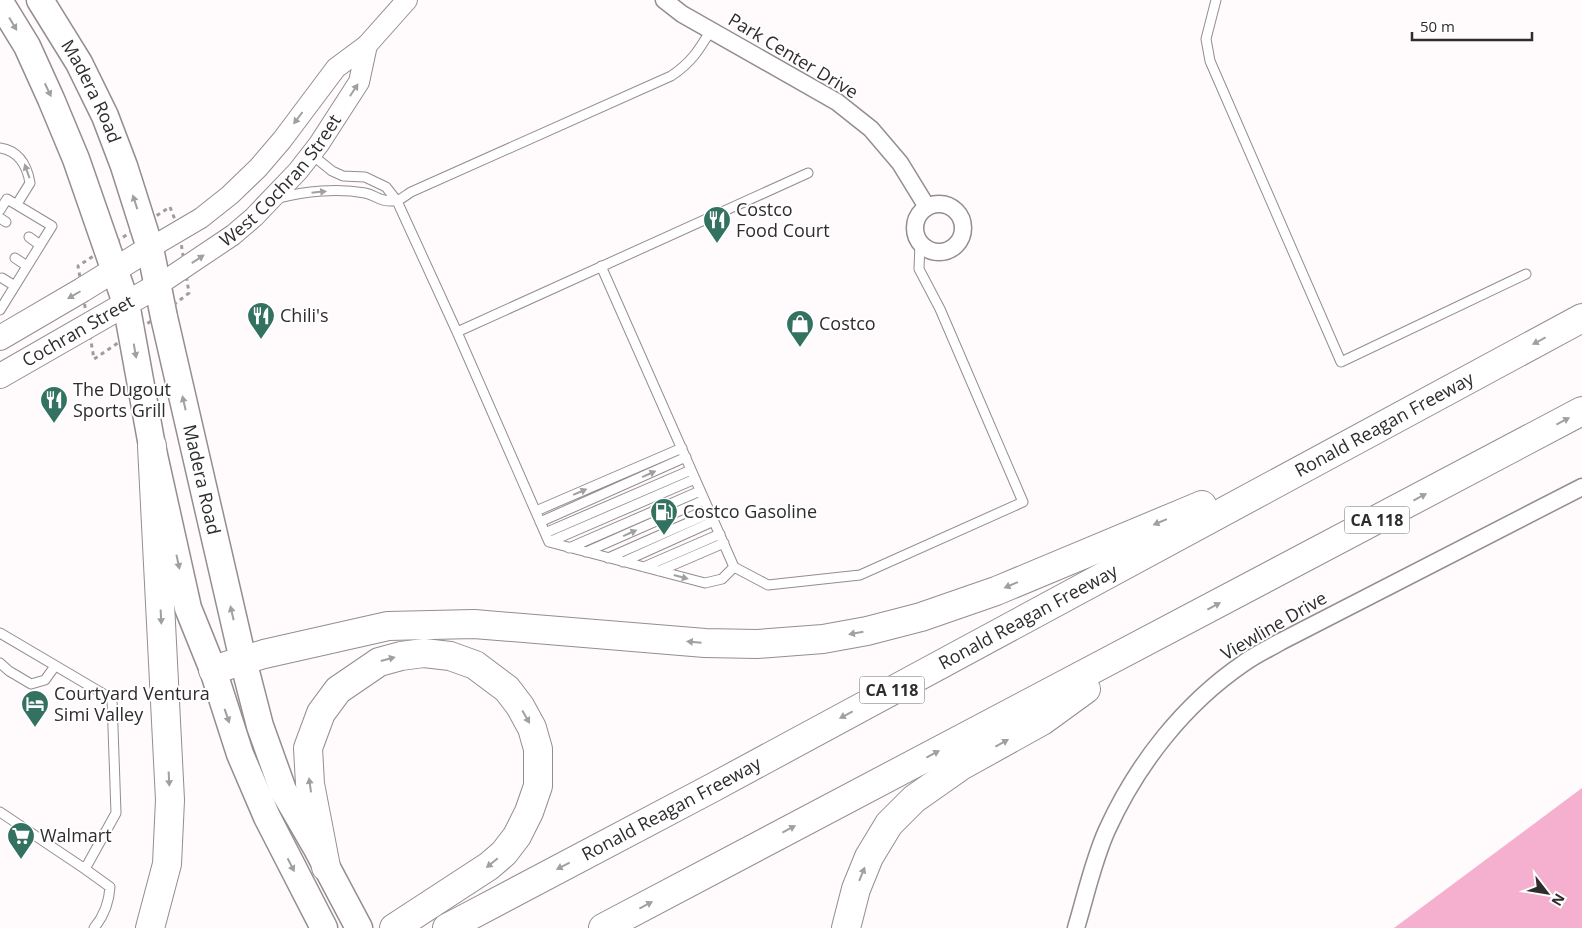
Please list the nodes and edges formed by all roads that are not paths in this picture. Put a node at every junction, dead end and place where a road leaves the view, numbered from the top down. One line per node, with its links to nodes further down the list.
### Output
1 (407, 0): 7 (street, West Cochran Street)
2 (664, 0): 6 (street, Park Center Drive)
3 (1216, 0): 24 (lane)
4 (0, 2): 23 (main road, Madera Road, one-way to 23)
5 (45, 7): 19 (main road, Madera Road, one-way to 5)
6 (711, 30): 12 (lane); 14 (street, Park Center Drive)
7 (367, 46): 9 (street, West Cochran Street, one-way to 7); 19 (street, West Cochran Street, one-way to 19)
8 (0, 148): 13 (lane, one-way to 8)
9 (311, 154): 11 (street, West Cochran Street); 12 (lane)
10 (808, 173): 22 (lane)
11 (271, 200): 12 (lane, one-way to 12); 27 (street, West Cochran Street, one-way to 11)
12 (397, 201): 31 (lane)
13 (16, 204): 15 (lane); 18 (lane)
14 (928, 207): 17 (street); 17 (street)
15 (0, 210)
16 (29, 237): 18 (lane)
17 (920, 243): 55 (lane)
18 (40, 244): 21 (lane)
19 (150, 248): 23 (main road, Cochran Street); 27 (main road, Madera Road)
20 (15, 258): 21 (lane)
21 (27, 266): 26 (lane)
22 (601, 266): 31 (lane); 36 (lane)
23 (115, 270): 28 (main road, Madera Road); 32 (main road, Cochran Street, one-way to 32)
24 (1526, 274)
25 (2, 278): 26 (lane)
26 (15, 286): 29 (lane)
27 (157, 286): 28 (main road, Cochran Street); 59 (main road, Madera Road, one-way to 27)
28 (126, 303): 33 (main road, Cochran Street); 35 (main road, Madera Road, one-way to 35)
29 (0, 310)
30 (1582, 318): 37 (highway, Ronald Reagan Freeway / CA 118, one-way to 37)
31 (457, 332): 43 (lane)
32 (0, 338)
33 (0, 376)
34 (1582, 411): 57 (highway, CA 118, one-way to 34)
35 (152, 446): 62 (main road, Madera Road, one-way to 62); 68 (highway, one-way to 68)
36 (682, 448): 38 (lane); 43 (lane, one-way to 36)
37 (1335, 450): 59 (highway, one-way to 59); 71 (highway, Ronald Reagan Freeway / CA 118, one-way to 71)
38 (686, 457): 39 (lane); 45 (lane, one-way to 38)
39 (691, 470): 40 (lane); 46 (lane)
40 (695, 479): 42 (lane); 48 (lane)
41 (1582, 487): 74 (street, Viewline Drive)
42 (702, 496): 44 (lane); 50 (lane); 51 (lane, one-way to 42)
43 (536, 511): 45 (lane)
44 (712, 517): 47 (lane); 52 (lane); 53 (lane)
45 (540, 522): 46 (lane)
46 (545, 533): 48 (lane)
47 (720, 534): 49 (lane); 54 (lane)
48 (549, 542): 50 (lane)
49 (724, 543): 55 (lane); 56 (lane)
50 (569, 548): 51 (lane)
51 (586, 552): 52 (lane)
52 (608, 558): 53 (lane)
53 (623, 562): 54 (lane)
54 (644, 567): 56 (lane)
55 (734, 567): 56 (lane, one-way to 55)
56 (659, 571)
57 (1171, 629): 72 (highway, CA 118, one-way to 57); 73 (highway, one-way to 57)
58 (0, 633): 61 (lane)
59 (243, 660): 62 (highway); 64 (main road, Madera Road)
60 (0, 663): 61 (lane)
61 (55, 666): 65 (lane)
62 (213, 670): 69 (main road, Madera Road, one-way to 69)
63 (0, 812): 65 (lane)
64 (326, 867): 66 (highway, one-way to 66); 70 (main road, Madera Road)
65 (86, 869): 67 (lane)
66 (396, 926)
67 (94, 928)
68 (150, 928)
69 (324, 928)
70 (359, 928)
71 (447, 928)
72 (603, 928)
73 (846, 928)
74 (1076, 928)

